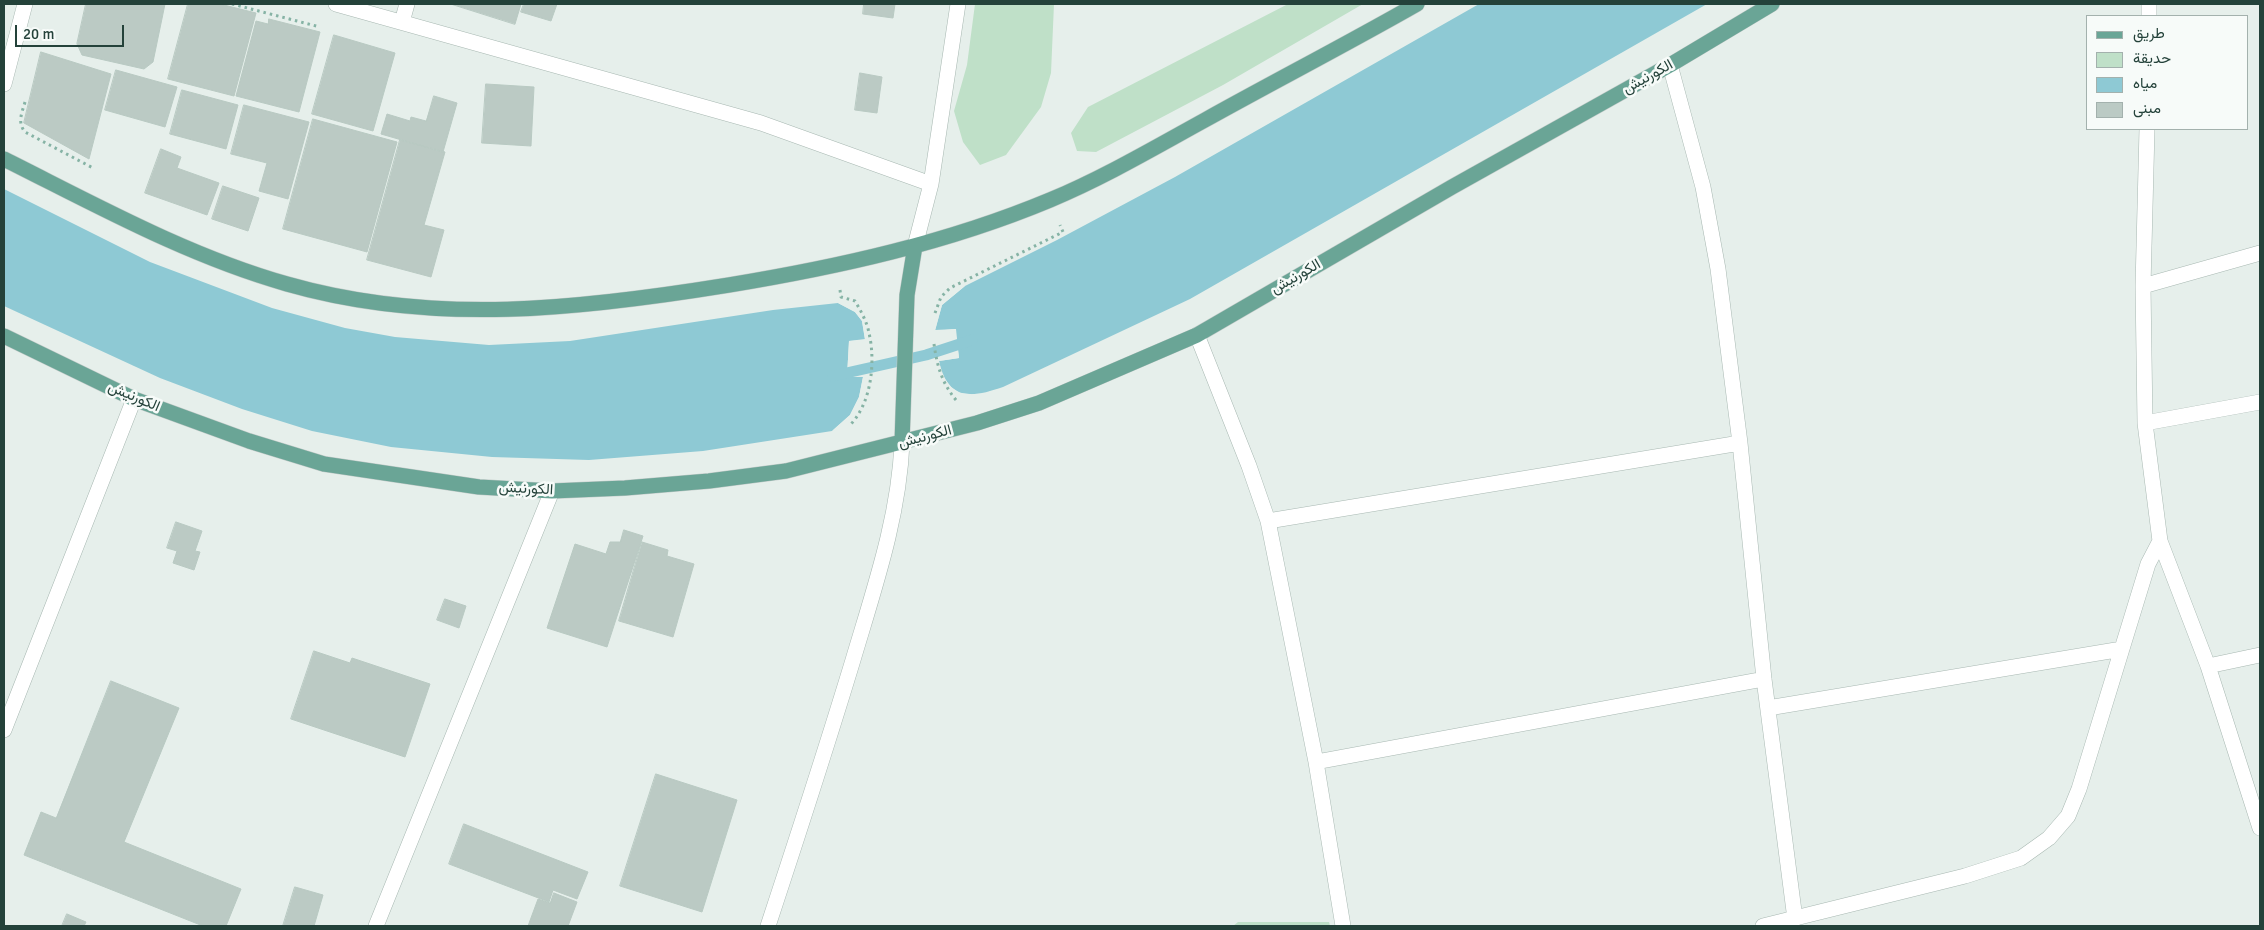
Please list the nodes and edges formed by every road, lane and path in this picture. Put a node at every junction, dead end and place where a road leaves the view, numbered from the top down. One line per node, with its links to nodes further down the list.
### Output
1 (25, 4): 9 (street)
2 (336, 4): 7 (street)
3 (407, 4): 7 (street)
4 (958, 4): 14 (street)
5 (1417, 4): 15 (main road)
6 (1772, 4): 8 (main road, الكورنيش)
7 (402, 22): 14 (street)
8 (1670, 65): 21 (main road, الكورنيش); 30 (street)
9 (4, 84)
10 (26, 94): 13 (path)
11 (2147, 130): 18 (street)
12 (4, 159): 16 (main road)
13 (93, 168)
14 (931, 184): 16 (street)
15 (1052, 200): 16 (main road); 20 (path)
16 (915, 246): 29 (main road)
17 (2260, 253): 18 (street)
18 (2143, 286): 27 (street)
19 (855, 301): 28 (path)
20 (934, 320)
21 (1197, 335): 29 (main road, الكورنيش); 32 (street)
22 (4, 336): 24 (main road, الكورنيش)
23 (933, 337): 25 (path)
24 (134, 399): 31 (main road, الكورنيش); 39 (street)
25 (956, 400)
26 (2260, 402): 27 (street)
27 (2145, 424): 33 (street)
28 (848, 426)
29 (902, 443): 31 (main road, الكورنيش); 44 (street)
30 (1740, 443): 32 (street); 37 (street)
31 (552, 491): 43 (street)
32 (1268, 521): 40 (street)
33 (2160, 541): 34 (street); 36 (street)
34 (2122, 649): 38 (street); 42 (street)
35 (2260, 655): 36 (street)
36 (2208, 666): 41 (street)
37 (1764, 680): 38 (street); 40 (street)
38 (1768, 708): 42 (street)
39 (4, 730)
40 (1316, 762): 45 (street)
41 (2260, 828)
42 (1795, 919): 46 (street)
43 (376, 926)
44 (768, 926)
45 (1343, 926)
46 (1763, 926)

